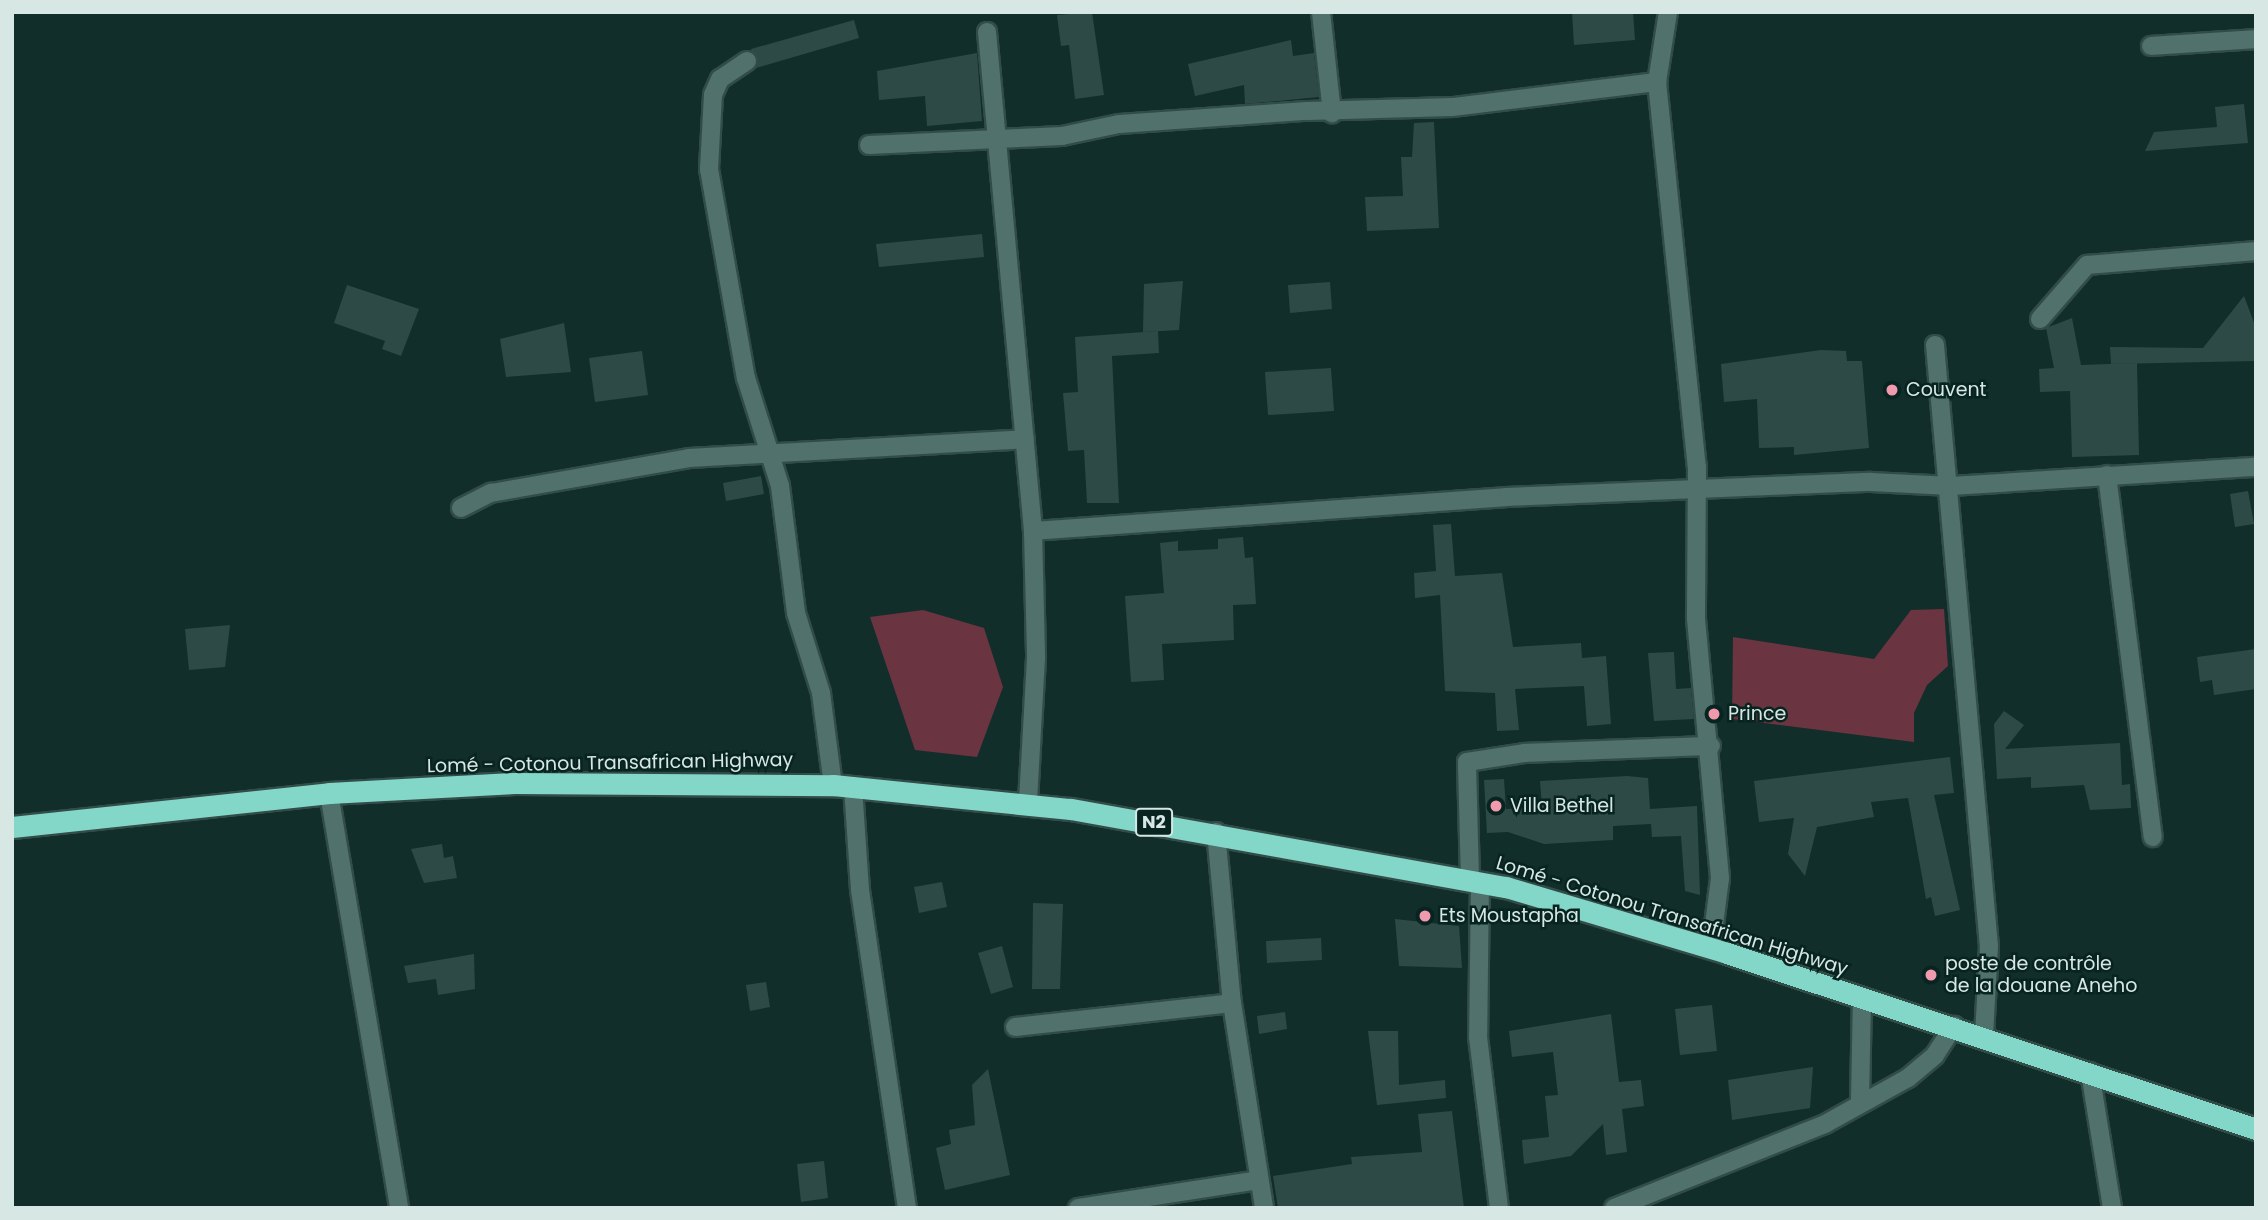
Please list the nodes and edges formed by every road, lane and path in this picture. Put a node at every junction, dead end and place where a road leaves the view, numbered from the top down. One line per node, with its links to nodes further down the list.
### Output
1 (1321, 12): 8 (street)
2 (1668, 12): 7 (street)
3 (986, 32): 9 (street)
4 (2256, 39): 5 (street)
5 (2151, 46)
6 (747, 61): 15 (street)
7 (1657, 82): 8 (street); 19 (street)
8 (1332, 113): 9 (street)
9 (995, 136): 10 (street); 14 (street)
10 (869, 145)
11 (2256, 251): 12 (street)
12 (2040, 319)
13 (1935, 345): 18 (street)
14 (1024, 439): 15 (street); 21 (street)
15 (769, 452): 20 (street); 23 (street)
16 (2256, 467): 17 (street)
17 (2107, 475): 18 (street); 28 (street)
18 (1951, 486): 19 (street); 35 (street)
19 (1698, 490): 21 (street); 22 (street)
20 (461, 508)
21 (1033, 531): 25 (street)
22 (1711, 746): 29 (street); 30 (street)
23 (843, 786): 24 (highway, Lomé - Cotonou Transafrican Highway / N2); 25 (highway, Lomé - Cotonou Transafrican Highway / N2); 41 (street)
24 (329, 793): 26 (highway, Lomé - Cotonou Transafrican Highway / N2); 40 (street)
25 (1028, 803): 27 (highway, Lomé - Cotonou Transafrican Highway / N2)
26 (12, 827)
27 (1216, 832): 29 (highway, Lomé - Cotonou Transafrican Highway / N2); 32 (street)
28 (2154, 837)
29 (1475, 880): 30 (highway, Lomé - Cotonou Transafrican Highway / N2); 44 (street)
30 (1711, 948): 31 (highway, Lomé - Cotonou Transafrican Highway / N2)
31 (1862, 998): 33 (highway, Lomé - Cotonou Transafrican Highway / N2); 37 (street)
32 (1232, 1003): 34 (street); 39 (street)
33 (1954, 1026): 35 (highway, Lomé - Cotonou Transafrican Highway / N2); 37 (street)
34 (1015, 1027)
35 (1984, 1036): 36 (highway, Lomé - Cotonou Transafrican Highway / N2)
36 (2090, 1072): 38 (highway, Lomé - Cotonou Transafrican Highway / N2); 46 (street)
37 (1860, 1101): 45 (street)
38 (2256, 1129)
39 (1259, 1180): 42 (street); 43 (street)
40 (399, 1208)
41 (907, 1208)
42 (1078, 1208)
43 (1264, 1208)
44 (1499, 1208)
45 (1614, 1208)
46 (2112, 1208)

